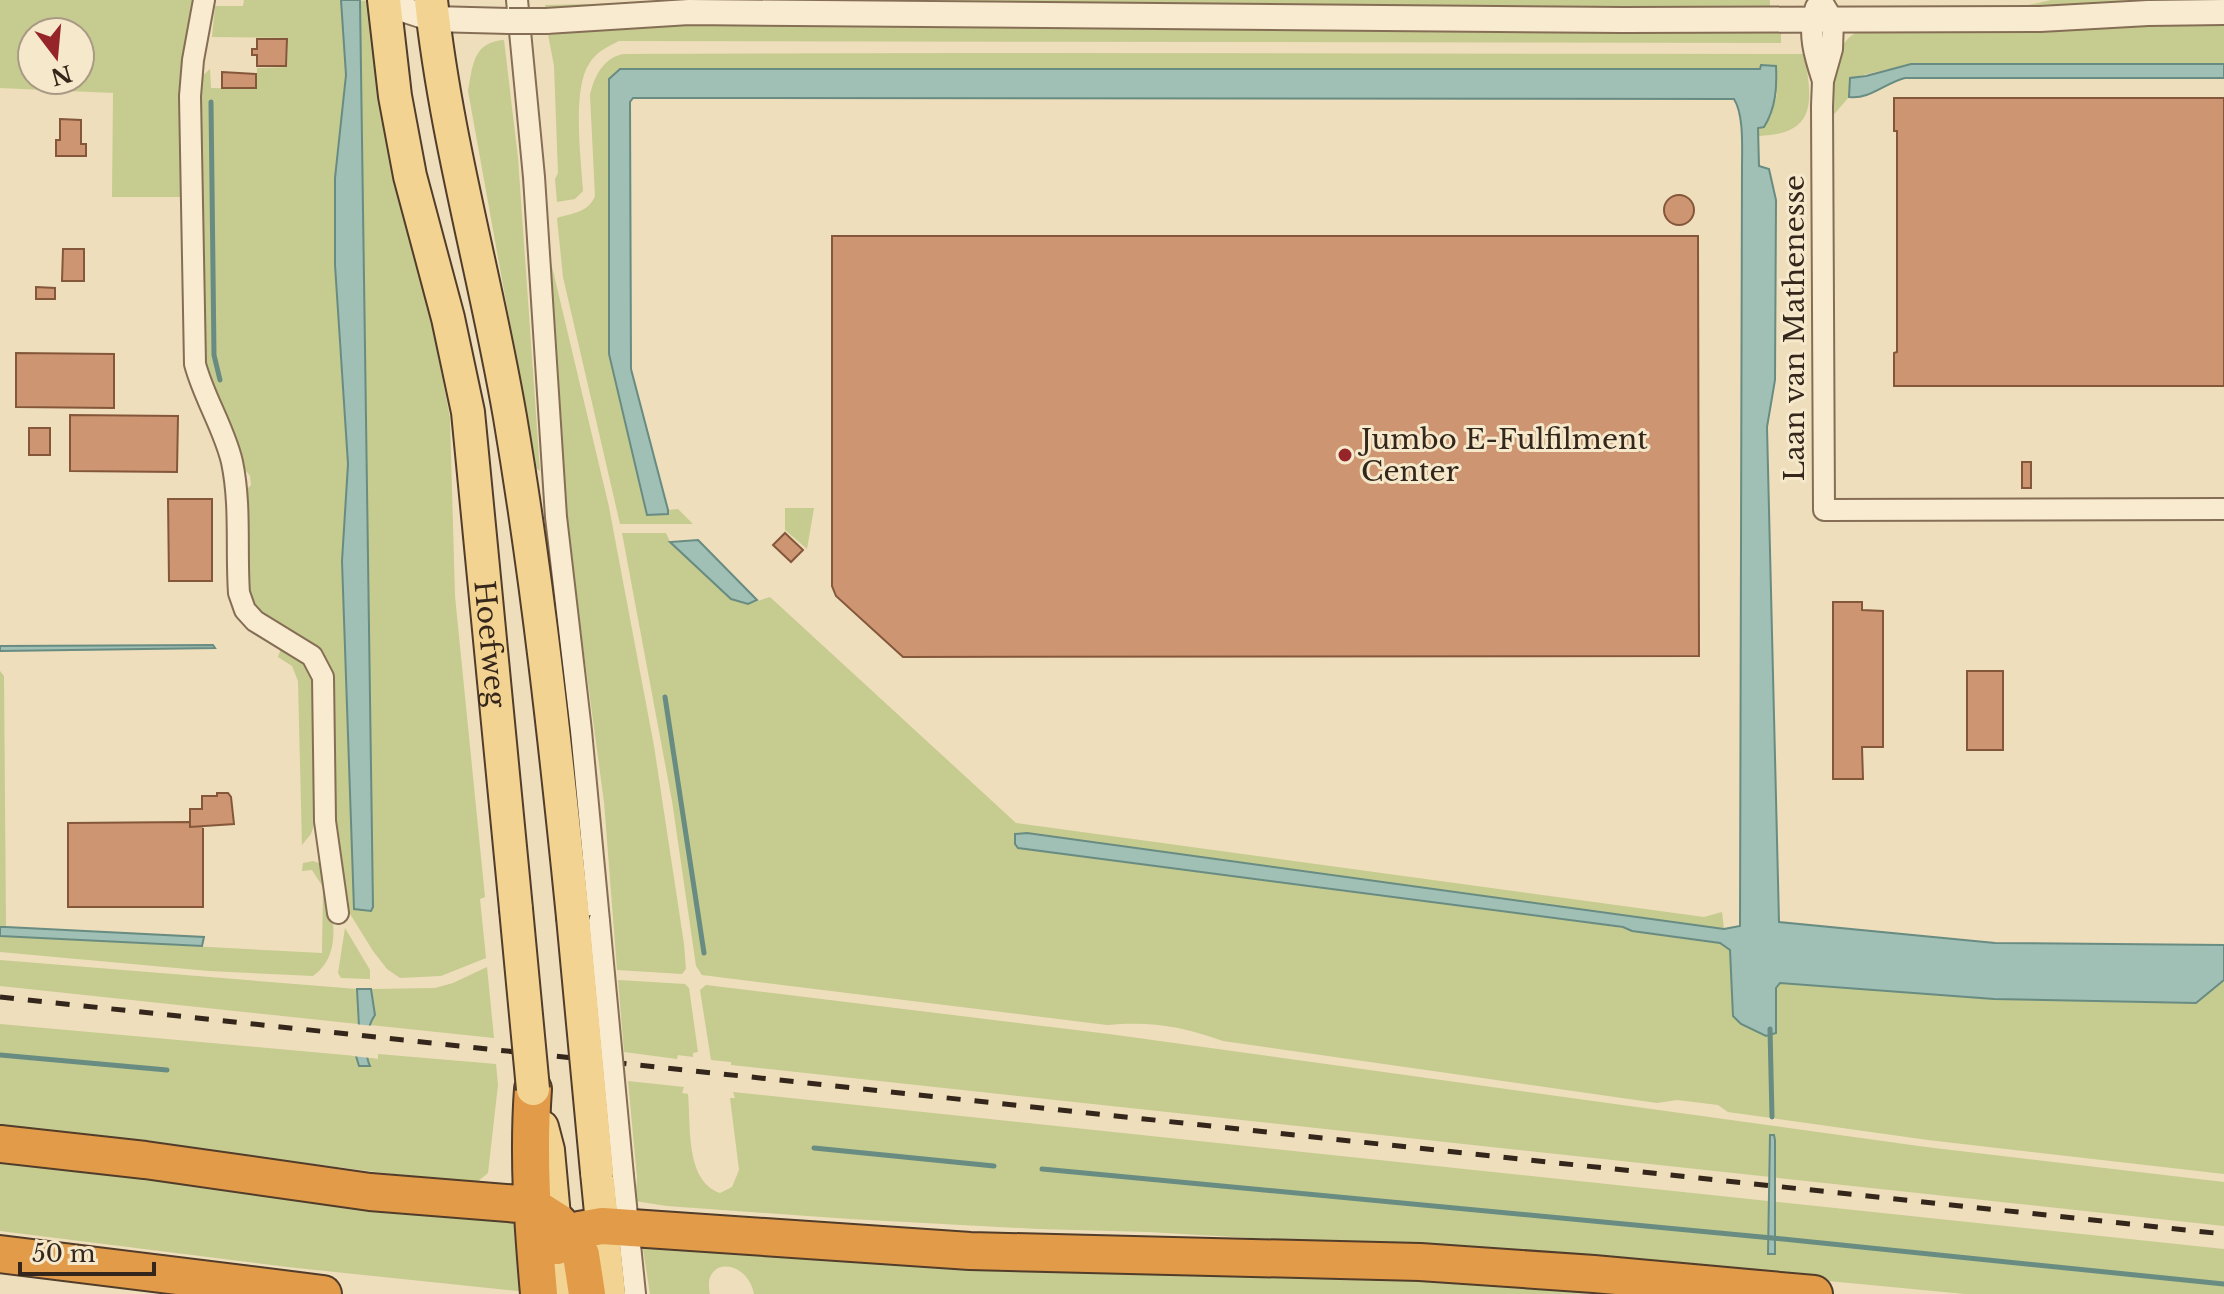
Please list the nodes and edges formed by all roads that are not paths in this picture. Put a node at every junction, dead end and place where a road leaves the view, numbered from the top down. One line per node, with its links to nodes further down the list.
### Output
1 (204, 0): 8 (street)
2 (387, 1): 3 (street); 10 (main road, Hoefweg, bridge)
3 (432, 10): 5 (street); 9 (main road, Hoefweg)
4 (1821, 10): 5 (street, bridge); 6 (street); 7 (street, Laan van Mathenesse)
5 (513, 11): 9 (street, Hoefweg)
6 (2224, 12)
7 (2224, 509)
8 (338, 913)
9 (586, 919): 14 (main road, Hoefweg, bridge)
10 (533, 1089): 12 (highway)
11 (0, 1144): 13 (highway)
12 (531, 1166): 13 (highway); 14 (highway)
13 (484, 1202): 14 (highway)
14 (578, 1239): 17 (highway); 18 (main road, Hoefweg); 19 (highway); 20 (main road, Hoefweg); 21 (street, Hoefweg); 22 (highway)
15 (0, 1254): 16 (highway)
16 (323, 1294)
17 (539, 1294)
18 (561, 1294)
19 (587, 1294)
20 (609, 1294)
21 (635, 1294)
22 (1814, 1294)

